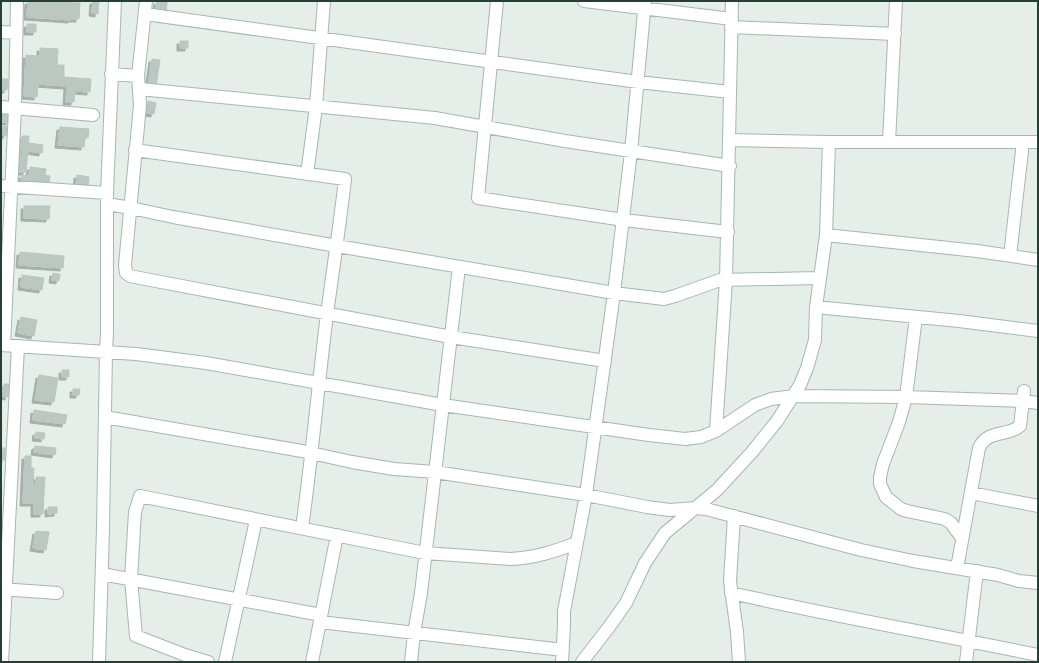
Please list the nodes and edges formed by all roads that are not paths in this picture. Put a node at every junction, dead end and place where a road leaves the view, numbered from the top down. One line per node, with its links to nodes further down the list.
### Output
1 (17, 1): 13 (street)
2 (115, 1): 17 (street)
3 (146, 1): 10 (street)
4 (324, 1): 15 (street)
5 (497, 1): 16 (street)
6 (584, 1): 9 (street)
7 (732, 1): 11 (street)
8 (896, 1): 14 (street)
9 (645, 5): 11 (street); 19 (street)
10 (145, 14): 15 (street); 18 (street)
11 (731, 23): 14 (street); 21 (street)
12 (1, 32): 13 (street)
13 (16, 32): 24 (street)
14 (895, 34): 29 (street)
15 (320, 39): 16 (street); 23 (street)
16 (492, 62): 19 (street); 26 (street)
17 (111, 74): 18 (street); 37 (street)
18 (138, 76): 20 (street)
19 (638, 82): 21 (street); 33 (street)
20 (140, 89): 23 (street); 32 (street)
21 (730, 92): 27 (street)
22 (1, 107): 24 (street)
23 (316, 107): 26 (street); 35 (street)
24 (15, 108): 25 (street); 36 (street)
25 (93, 115)
26 (486, 126): 33 (street); 39 (street)
27 (730, 140): 28 (street); 34 (street)
28 (829, 142): 29 (street); 41 (street)
29 (889, 142): 30 (street)
30 (1023, 142): 31 (street); 43 (street)
31 (1038, 142)
32 (135, 150): 35 (street); 38 (street)
33 (632, 152): 34 (street); 39 (street)
34 (730, 166): 40 (street)
35 (307, 174): 42 (street)
36 (6, 186): 37 (street); 54 (street)
37 (107, 199): 38 (street); 56 (street)
38 (131, 208): 42 (street); 50 (street)
39 (624, 220): 40 (street); 48 (street)
40 (728, 232): 47 (street)
41 (826, 235): 43 (street); 46 (street)
42 (338, 246): 45 (street); 50 (street)
43 (1010, 256): 44 (street)
44 (1038, 260)
45 (459, 267): 48 (street); 53 (street)
46 (820, 278): 47 (street); 49 (street)
47 (726, 280): 48 (street); 66 (street)
48 (614, 294): 57 (street)
49 (816, 307): 51 (street); 59 (street)
50 (327, 314): 53 (street); 58 (street)
51 (916, 317): 52 (street); 61 (street)
52 (1038, 331)
53 (451, 337): 57 (street); 63 (street)
54 (2, 345): 55 (street)
55 (18, 346): 56 (street); 73 (street)
56 (106, 352): 58 (street); 64 (street)
57 (605, 361): 65 (street)
58 (320, 382): 63 (street); 67 (street)
59 (794, 396): 61 (street); 66 (street); 72 (street)
60 (1024, 396): 61 (street); 62 (street); 69 (street)
61 (906, 397): 78 (street)
62 (1038, 403)
63 (443, 405): 65 (street); 68 (street)
64 (105, 418): 67 (street); 83 (street)
65 (595, 428): 66 (street); 70 (street)
66 (716, 431)
67 (312, 453): 68 (street); 76 (street)
68 (435, 472): 70 (street); 80 (street)
69 (970, 493): 71 (street); 78 (street)
70 (586, 494): 72 (street); 79 (street)
71 (1038, 506)
72 (696, 508): 74 (street); 101 (street)
73 (6, 512): 86 (street)
74 (734, 516): 81 (street); 88 (street)
75 (256, 520): 76 (street); 84 (street); 89 (street)
76 (302, 528): 77 (street)
77 (337, 535): 80 (street); 90 (street)
78 (962, 538): 81 (street)
79 (577, 543): 80 (street); 94 (street)
80 (425, 553): 91 (street)
81 (957, 568): 82 (street)
82 (977, 571): 85 (street); 92 (street)
83 (102, 574): 84 (street); 96 (street)
84 (132, 579): 89 (street); 97 (street)
85 (1038, 583)
86 (4, 590): 87 (street); 95 (street)
87 (57, 593)
88 (731, 593): 92 (street); 102 (street)
89 (239, 600): 90 (street); 98 (street)
90 (321, 619): 91 (street); 99 (street)
91 (414, 633): 94 (street); 100 (street)
92 (968, 641): 93 (street); 103 (street)
93 (1038, 655)
94 (562, 656)
95 (2, 662)
96 (99, 662)
97 (208, 662)
98 (225, 662)
99 (312, 662)
100 (411, 662)
101 (582, 662)
102 (739, 662)
103 (966, 662)

